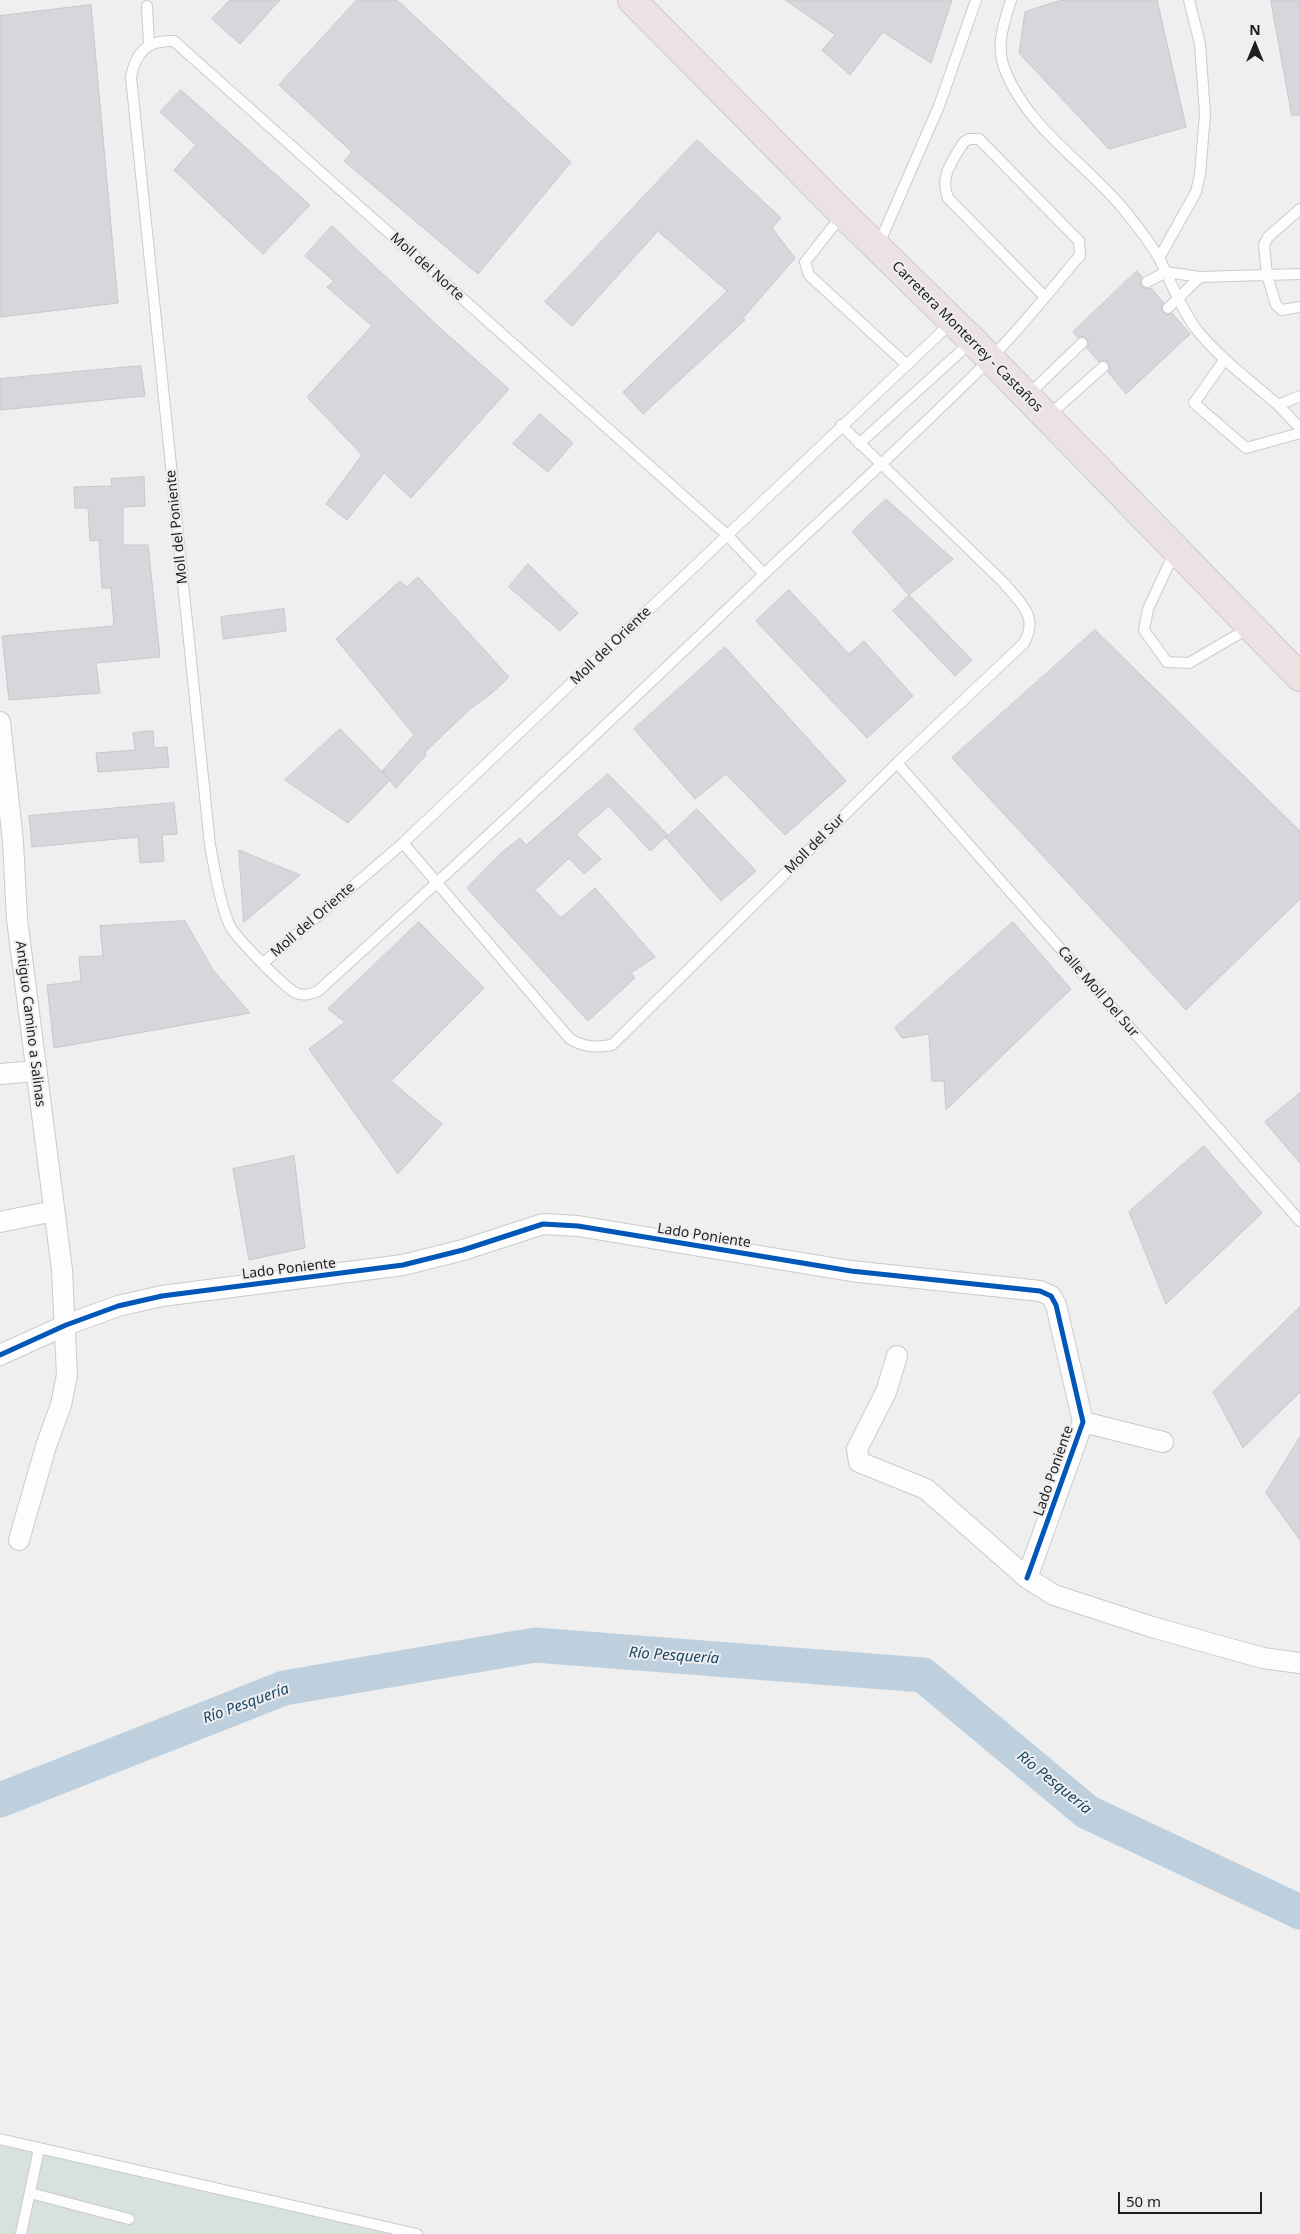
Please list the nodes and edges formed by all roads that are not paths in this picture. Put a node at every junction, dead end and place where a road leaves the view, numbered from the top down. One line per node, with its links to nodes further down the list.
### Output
1 (632, 0): 8 (main road, Carretera Monterrey - Castaños)
2 (976, 0): 9 (lane)
3 (1011, 0): 10 (lane)
4 (1189, 0): 10 (lane)
5 (147, 6): 6 (lane)
6 (149, 44): 35 (lane, Moll del Norte); 46 (lane, Moll del Poniente)
7 (1300, 209): 13 (lane)
8 (843, 214): 9 (main road, Carretera Monterrey - Castaños); 24 (lane)
9 (878, 247): 20 (main road, Carretera Monterrey - Castaños)
10 (1159, 258): 11 (lane)
11 (1166, 272): 14 (lane); 15 (lane); 17 (lane)
12 (1300, 274): 13 (lane)
13 (1267, 275): 14 (lane); 18 (lane)
14 (1200, 277): 17 (lane)
15 (1147, 282)
16 (1045, 297): 16 (lane); 22 (lane)
17 (1178, 299): 19 (lane); 23 (lane)
18 (1300, 306)
19 (1168, 308)
20 (952, 321): 22 (main road, Carretera Monterrey - Castaños); 24 (lane, Moll del Oriente)
21 (1082, 343): 26 (lane)
22 (981, 350): 26 (main road, Carretera Monterrey - Castaños); 33 (lane); 34 (lane, Moll del Poniente)
23 (1225, 359): 28 (lane); 32 (lane)
24 (906, 365): 30 (lane, Moll del Oriente)
25 (1103, 367): 29 (lane)
26 (1027, 396): 29 (main road, Carretera Monterrey - Castaños)
27 (1300, 396): 28 (lane)
28 (1278, 405): 31 (lane)
29 (1046, 418): 36 (main road, Carretera Monterrey - Castaños)
30 (841, 425): 33 (lane, Moll del Sur); 35 (lane, Moll del Oriente)
31 (1300, 428)
32 (1300, 433)
33 (859, 444): 34 (lane, Moll del Sur)
34 (881, 466): 37 (lane, Moll del Poniente); 41 (lane, Moll del Sur)
35 (727, 535): 37 (lane, Moll del Norte); 43 (lane, Moll del Oriente)
36 (1176, 550): 38 (main road, Carretera Monterrey - Castaños); 38 (lane)
37 (764, 574): 44 (lane, Moll del Poniente)
38 (1251, 627): 39 (main road, Carretera Monterrey - Castaños)
39 (1300, 677)
40 (0, 722): 42 (street, Antiguo Camino a Salinas)
41 (897, 763): 44 (lane, Moll del Sur); 50 (lane, Calle Moll Del Sur)
42 (2, 769): 45 (street, Antiguo Camino a Salinas)
43 (403, 843): 44 (lane, Moll del Sur); 46 (lane, Moll del Oriente)
44 (438, 883): 46 (lane, Moll del Poniente)
45 (9, 920): 47 (street, Antiguo Camino a Salinas)
46 (263, 964)
47 (36, 1071): 48 (street); 49 (street, Antiguo Camino a Salinas)
48 (0, 1074)
49 (54, 1211): 51 (street); 52 (street, Antiguo Camino a Salinas)
50 (1300, 1221)
51 (0, 1222)
52 (66, 1325): 53 (street); 55 (street, Lado Poniente); 57 (street, Antiguo Camino a Salinas)
53 (0, 1355)
54 (897, 1356): 58 (street)
55 (1083, 1422): 56 (street); 58 (street, Lado Poniente)
56 (1163, 1442)
57 (19, 1540)
58 (1027, 1578): 59 (street)
59 (1300, 1663)
60 (0, 2139): 61 (lane)
61 (39, 2149): 62 (lane); 65 (lane)
62 (30, 2193): 63 (lane); 64 (lane)
63 (129, 2219)
64 (21, 2234)
65 (417, 2234)

